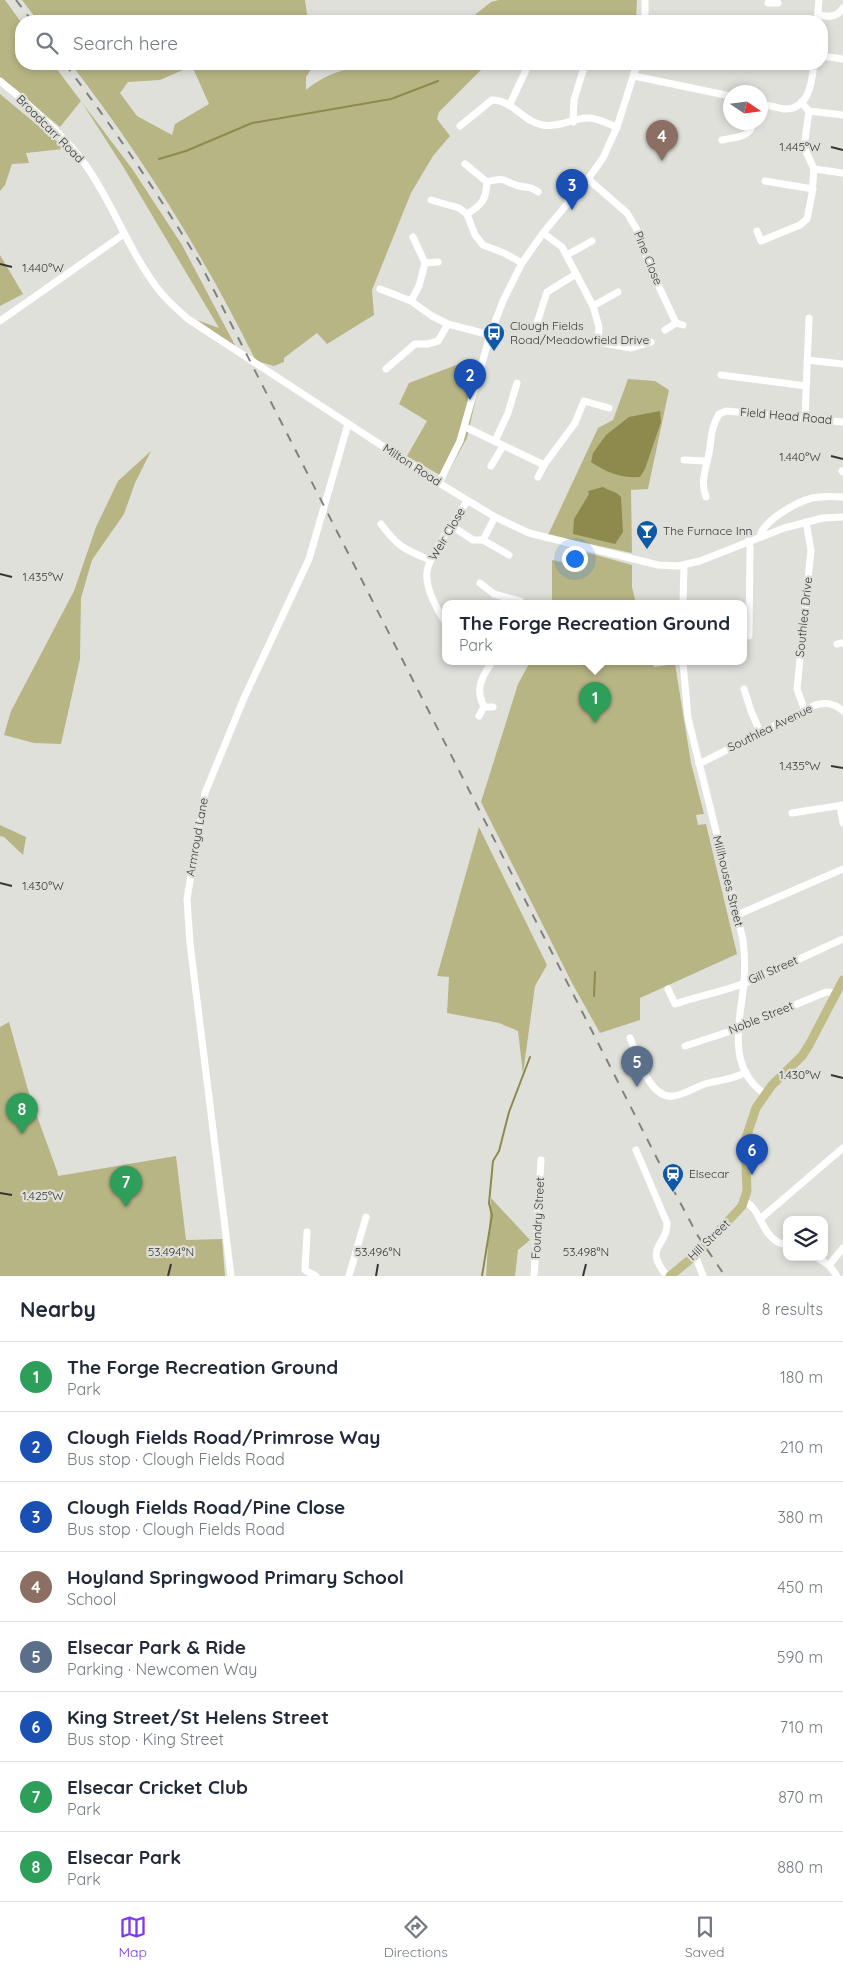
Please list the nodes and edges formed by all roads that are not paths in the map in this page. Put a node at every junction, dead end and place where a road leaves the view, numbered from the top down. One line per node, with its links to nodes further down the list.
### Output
1 (645, 0): 6 (street)
2 (819, 0): 7 (street)
3 (768, 3): 4 (street)
4 (779, 3)
5 (843, 8): 8 (street)
6 (645, 15)
7 (818, 15)
8 (828, 17)
9 (828, 57): 10 (street)
10 (843, 59)
11 (526, 70): 19 (street)
12 (583, 70): 23 (street)
13 (636, 70): 15 (street)
14 (813, 70): 18 (street)
15 (634, 76): 17 (street); 25 (street)
16 (0, 81): 40 (street, Broadcarr Road)
17 (723, 95)
18 (801, 102): 20 (street); 21 (street)
19 (510, 104): 23 (street); 24 (street)
20 (768, 106)
21 (808, 112): 22 (street); 29 (street)
22 (843, 115)
23 (573, 122): 25 (street)
24 (460, 126)
25 (617, 126): 31 (street)
26 (751, 130): 27 (street)
27 (722, 140)
28 (465, 164): 33 (street)
29 (814, 169): 30 (street); 34 (street)
30 (843, 173)
31 (588, 179): 39 (street); 56 (street, Pine Close)
32 (766, 181): 34 (street)
33 (487, 182): 35 (street); 37 (street)
34 (813, 189): 38 (street)
35 (538, 192)
36 (432, 200): 37 (street)
37 (467, 214): 46 (street)
38 (757, 231)
39 (543, 233): 43 (street); 46 (street)
40 (124, 234): 53 (street); 68 (street, Milton Road)
41 (413, 237): 45 (street)
42 (592, 241): 43 (street)
43 (567, 255): 47 (street)
44 (438, 262): 45 (street)
45 (425, 263): 50 (street)
46 (522, 263): 57 (street)
47 (576, 274): 51 (street); 55 (street)
48 (380, 289): 50 (street)
49 (618, 292): 51 (street)
50 (411, 301): 54 (street)
51 (593, 306): 58 (street)
52 (809, 318): 59 (street)
53 (0, 321)
54 (448, 324): 57 (street); 61 (street)
55 (535, 329)
56 (665, 330)
57 (490, 335): 69 (street)
58 (650, 342)
59 (807, 360): 60 (street); 64 (street)
60 (843, 364)
61 (386, 368)
62 (721, 376): 64 (street)
63 (517, 382): 70 (street)
64 (806, 386): 66 (street)
65 (609, 408): 74 (street)
66 (805, 417): 67 (street, Field Head Road); 73 (street, Field Head Road)
67 (843, 422)
68 (348, 424): 77 (street, Milton Road); 134 (street, Armroyd Lane)
69 (465, 427): 70 (street); 77 (street)
70 (495, 442): 71 (street)
71 (503, 446): 74 (street); 75 (street)
72 (684, 460): 73 (street)
73 (707, 461): 78 (street, Field Head Road)
74 (544, 465): 76 (street)
75 (492, 466)
76 (538, 477)
77 (439, 483): 80 (street, Milton Road)
78 (706, 496)
79 (843, 497): 86 (street, Milton Road)
80 (467, 500): 81 (street, Milton Road); 85 (street, Weir Close)
81 (495, 517): 87 (street); 91 (street, Milton Road)
82 (843, 517): 83 (street, Milton Road)
83 (806, 522): 86 (street, Milton Road); 103 (street, Southlea Drive)
84 (381, 524): 90 (street)
85 (452, 526): 87 (street); 90 (street, Weir Close)
86 (760, 536): 88 (street, Milton Road)
87 (484, 540): 89 (street)
88 (748, 541): 91 (street, Milton Road); 96 (street)
89 (509, 555)
90 (430, 560): 95 (street, Weir Close)
91 (684, 566): 94 (street)
92 (480, 583): 93 (street)
93 (516, 600)
94 (683, 600)
95 (442, 615)
96 (749, 636)
97 (489, 665): 100 (street)
98 (683, 665): 106 (street, Millhouses Street)
99 (744, 689): 105 (street)
100 (484, 707): 101 (street); 104 (street)
101 (493, 707)
102 (843, 710): 103 (street, Southlea Avenue)
103 (805, 711): 105 (street, Southlea Avenue)
104 (479, 716)
105 (760, 732): 106 (street, Southlea Avenue)
106 (699, 764): 111 (street, Millhouses Street)
107 (841, 805): 108 (street); 109 (street)
108 (792, 813)
109 (843, 823)
110 (843, 869): 111 (street)
111 (737, 915): 114 (street, Millhouses Street)
112 (843, 939): 114 (street, Gill Street)
113 (843, 980): 116 (main road)
114 (744, 983): 115 (street, Gill Street); 117 (street, Millhouses Street)
115 (668, 989)
116 (837, 993): 117 (street, Noble Street); 121 (main road)
117 (737, 1029): 119 (street, Noble Street); 120 (street, Millhouses Street)
118 (630, 1038): 120 (street)
119 (685, 1046)
120 (746, 1072): 121 (street, Millhouses Street)
121 (765, 1094): 125 (main road)
122 (843, 1148): 127 (street)
123 (636, 1150): 138 (street)
124 (541, 1160): 137 (street, Foundry Street)
125 (744, 1201): 127 (street); 131 (main road, Hill Street)
126 (366, 1217): 136 (street)
127 (760, 1220): 129 (street)
128 (307, 1232): 135 (street)
129 (783, 1243)
130 (843, 1248): 133 (street)
131 (697, 1254): 138 (main road, Hill Street); 139 (street)
132 (822, 1261): 133 (street)
133 (829, 1265): 140 (street)
134 (231, 1276)
135 (316, 1276)
136 (349, 1276)
137 (534, 1276)
138 (669, 1276)
139 (703, 1276)
140 (837, 1276)

